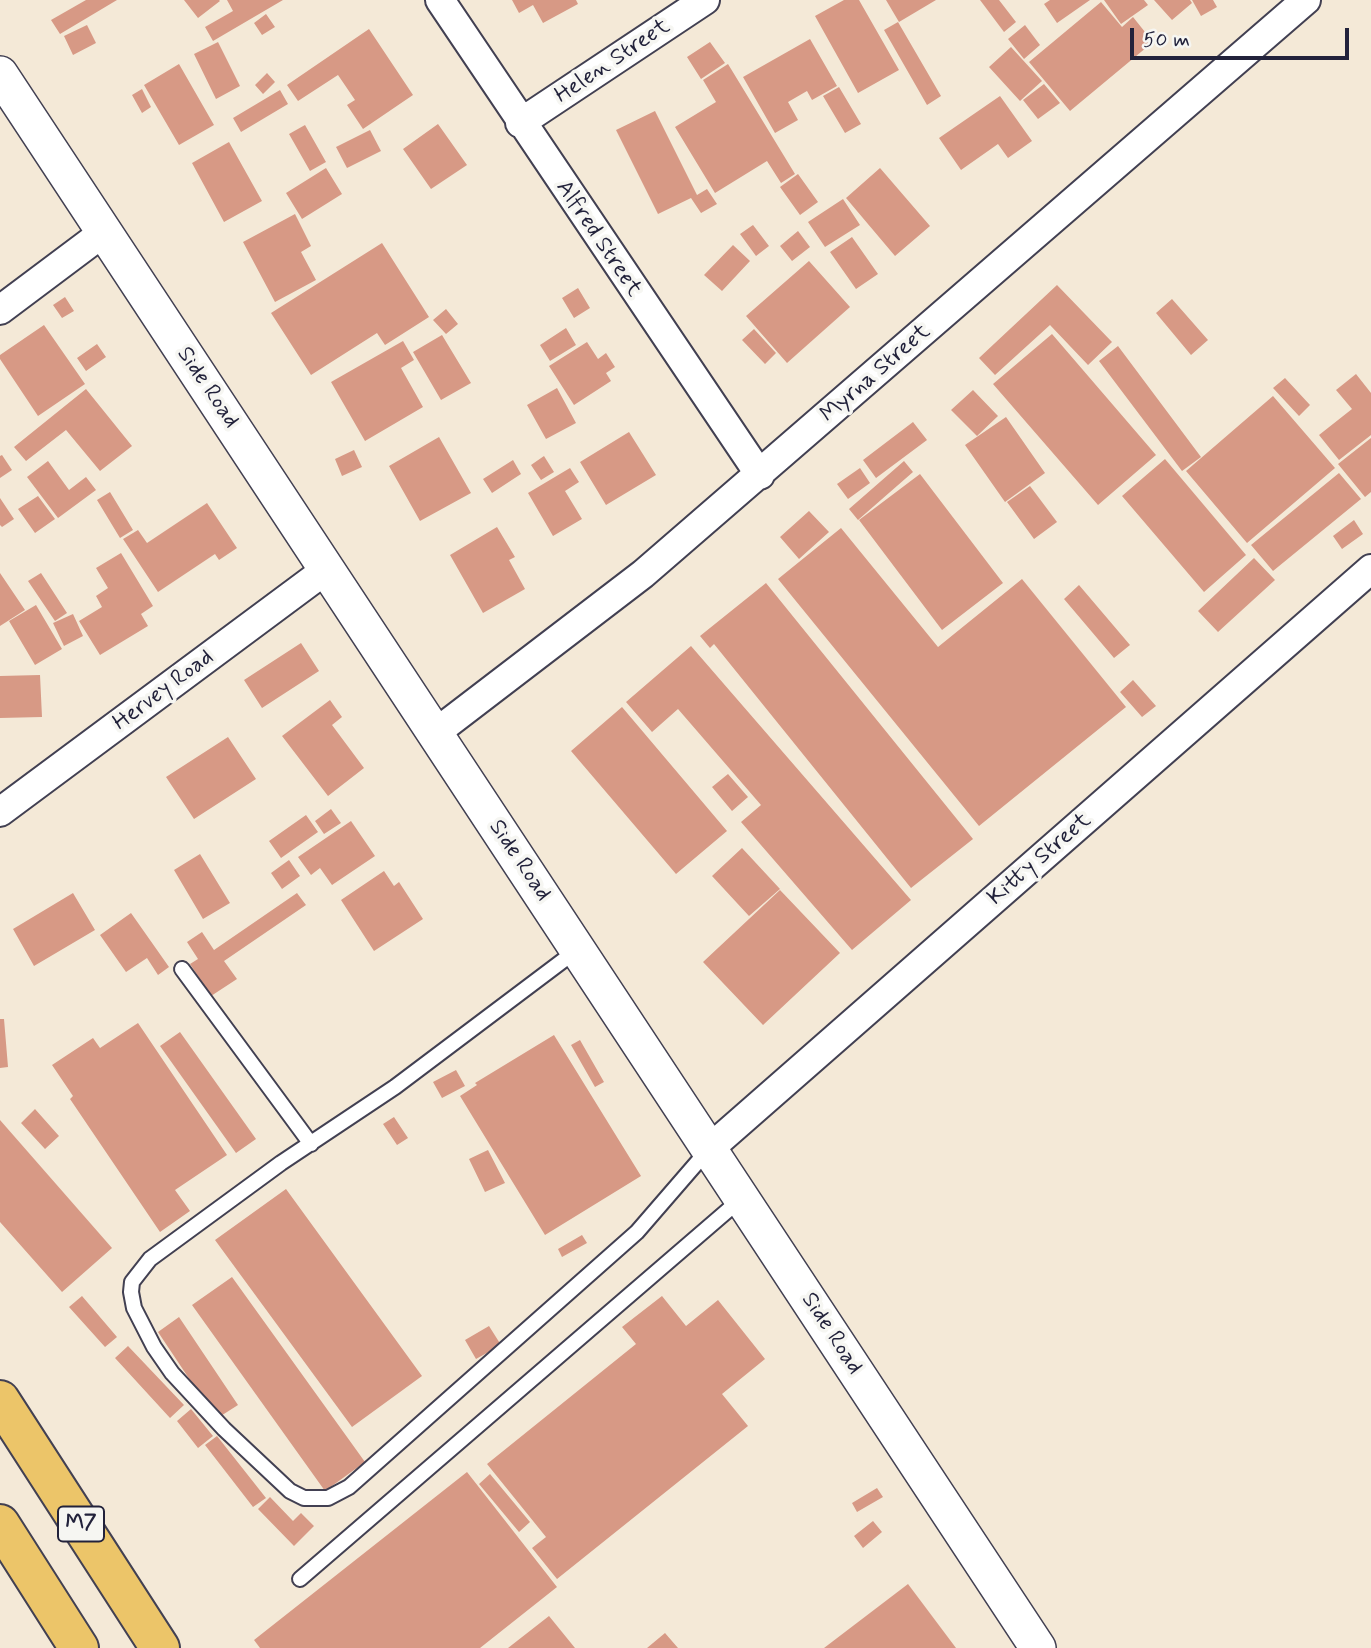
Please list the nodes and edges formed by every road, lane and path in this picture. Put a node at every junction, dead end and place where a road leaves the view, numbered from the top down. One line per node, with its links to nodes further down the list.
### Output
1 (440, 0): 5 (street, Alfred Street)
2 (705, 0): 5 (street, Helen Street)
3 (1306, 0): 8 (street, Myrna Street)
4 (0, 74): 6 (street, Side Road)
5 (520, 123): 8 (street, Alfred Street)
6 (104, 232): 7 (street); 9 (street, Side Road)
7 (0, 310)
8 (760, 475): 11 (street, Myrna Street)
9 (327, 569): 11 (street, Side Road); 12 (street, Hervey Road)
10 (1371, 569): 16 (street, Kitty Street)
11 (434, 734): 13 (street, Side Road)
12 (0, 812)
13 (577, 950): 15 (lane); 16 (street, Side Road)
14 (182, 968): 15 (lane)
15 (311, 1144): 16 (lane)
16 (708, 1150): 17 (street, Side Road)
17 (741, 1199): 20 (lane); 23 (street, Side Road)
18 (0, 1400): 22 (main road, M7)
19 (0, 1524): 21 (main road)
20 (300, 1579)
21 (79, 1648)
22 (160, 1648)
23 (1038, 1648)

